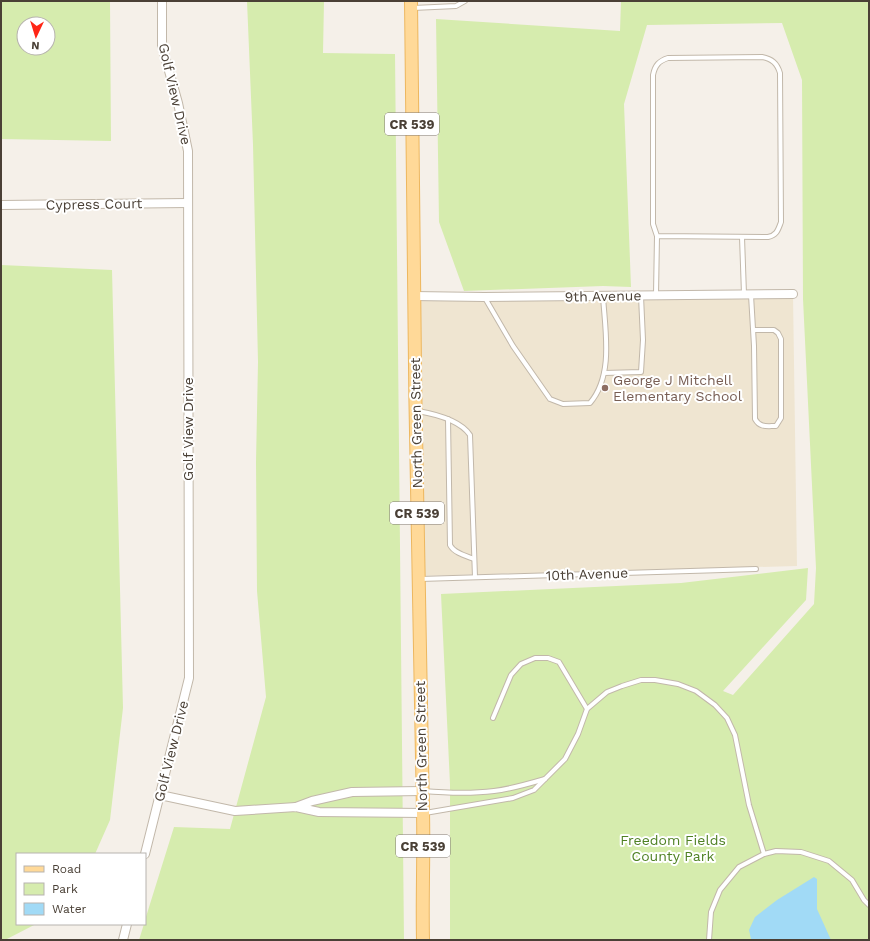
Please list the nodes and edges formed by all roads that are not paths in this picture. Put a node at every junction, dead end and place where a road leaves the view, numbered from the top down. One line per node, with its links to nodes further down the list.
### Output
1 (162, 1): 4 (street, Golf View Drive)
2 (465, 1): 3 (lane)
3 (411, 4): 11 (main road, North Green Street / CR 539)
4 (188, 203): 5 (street, Cypress Court); 27 (street, Golf View Drive)
5 (1, 205)
6 (657, 236): 7 (lane); 7 (lane); 9 (lane)
7 (742, 237): 10 (lane)
8 (793, 294): 10 (street, 9th Avenue)
9 (656, 295): 10 (street, 9th Avenue); 13 (street, 9th Avenue)
10 (747, 295): 15 (lane)
11 (413, 296): 14 (street, 9th Avenue); 17 (main road, North Green Street / CR 539)
12 (603, 296): 13 (street, 9th Avenue); 14 (street, 9th Avenue); 16 (lane)
13 (641, 296): 16 (lane)
14 (484, 297): 16 (lane)
15 (753, 330): 15 (lane)
16 (604, 373)
17 (416, 411): 18 (lane); 22 (main road, North Green Street / CR 539)
18 (448, 420): 19 (lane); 19 (lane)
19 (474, 559): 21 (lane)
20 (756, 569): 21 (lane, 10th Avenue)
21 (475, 577): 22 (lane, 10th Avenue)
22 (419, 579): 26 (main road, North Green Street / CR 539)
23 (587, 708): 24 (lane); 25 (lane); 31 (lane)
24 (493, 718)
25 (545, 779): 26 (lane); 29 (lane)
26 (422, 791): 28 (street); 29 (main road, North Green Street / CR 539)
27 (160, 795): 28 (street); 30 (street, Golf View Drive)
28 (296, 808): 29 (street)
29 (423, 813): 35 (main road, North Green Street / CR 539)
30 (145, 853)
31 (764, 854): 32 (lane); 36 (lane)
32 (869, 904)
33 (127, 925): 34 (street)
34 (123, 940)
35 (423, 940)
36 (709, 940)

